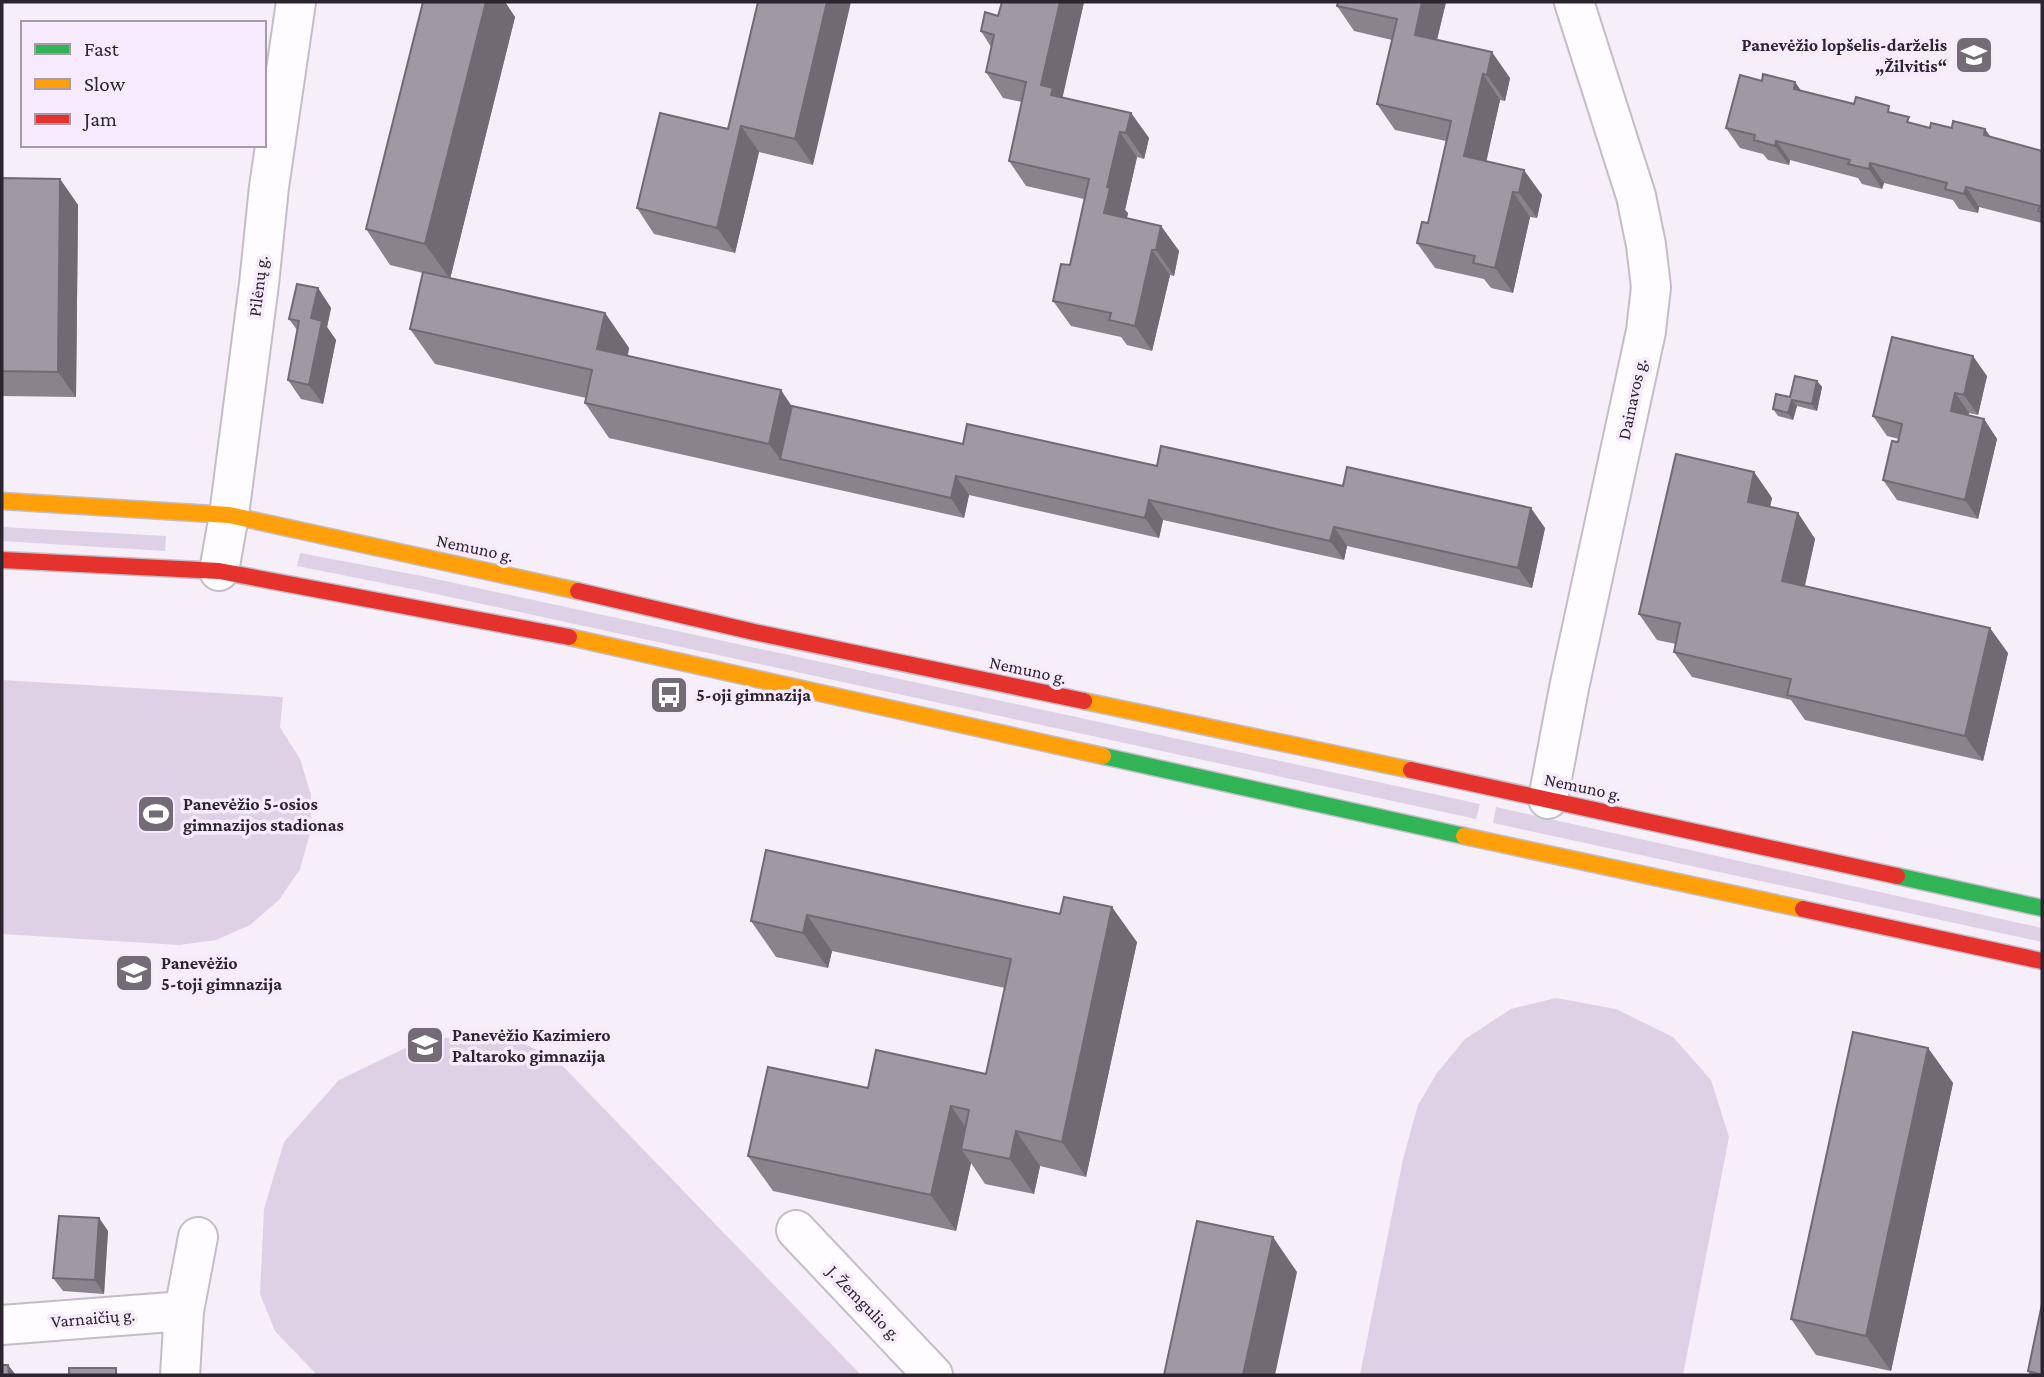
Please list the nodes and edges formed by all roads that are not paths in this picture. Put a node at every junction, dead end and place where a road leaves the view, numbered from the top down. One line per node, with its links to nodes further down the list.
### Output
1 (296, 2): 4 (street, Pilėnų g.)
2 (1574, 2): 7 (street, Dainavos g.)
3 (2, 501): 4 (main road, Nemuno g.)
4 (229, 515): 6 (street, Pilėnų g.); 7 (main road, Nemuno g.)
5 (2, 560): 6 (main road)
6 (219, 571): 9 (main road)
7 (1548, 799): 8 (main road, Nemuno g.)
8 (2042, 908)
9 (2042, 961)
10 (796, 1230): 15 (street, J. Žemgulio g.)
11 (198, 1237): 12 (street)
12 (184, 1311): 13 (street, Varnaičių g.); 14 (street)
13 (2, 1325)
14 (180, 1375)
15 (933, 1375)

